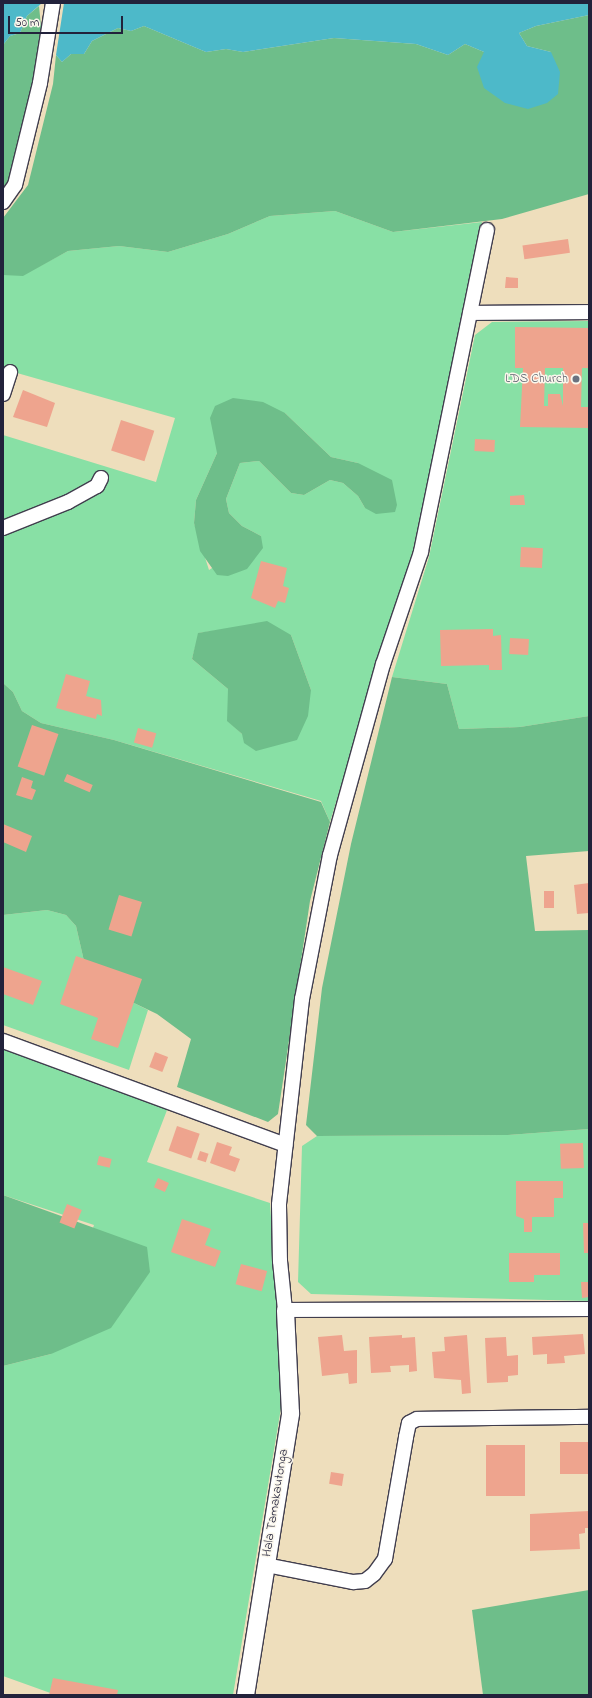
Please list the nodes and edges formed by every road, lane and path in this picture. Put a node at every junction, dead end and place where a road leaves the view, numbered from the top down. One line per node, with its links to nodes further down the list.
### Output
1 (53, 3): 2 (street)
2 (3, 202)
3 (487, 230): 4 (street)
4 (470, 312): 5 (street); 11 (street)
5 (589, 312)
6 (10, 372): 7 (street)
7 (3, 394)
8 (101, 478): 9 (street)
9 (3, 528)
10 (3, 1041): 11 (street)
11 (285, 1145): 12 (street)
12 (285, 1310): 13 (street); 15 (street, Hala Tamakautonga)
13 (589, 1310)
14 (589, 1417): 15 (street)
15 (266, 1565): 16 (street, Hala Tamakautonga)
16 (245, 1695)

